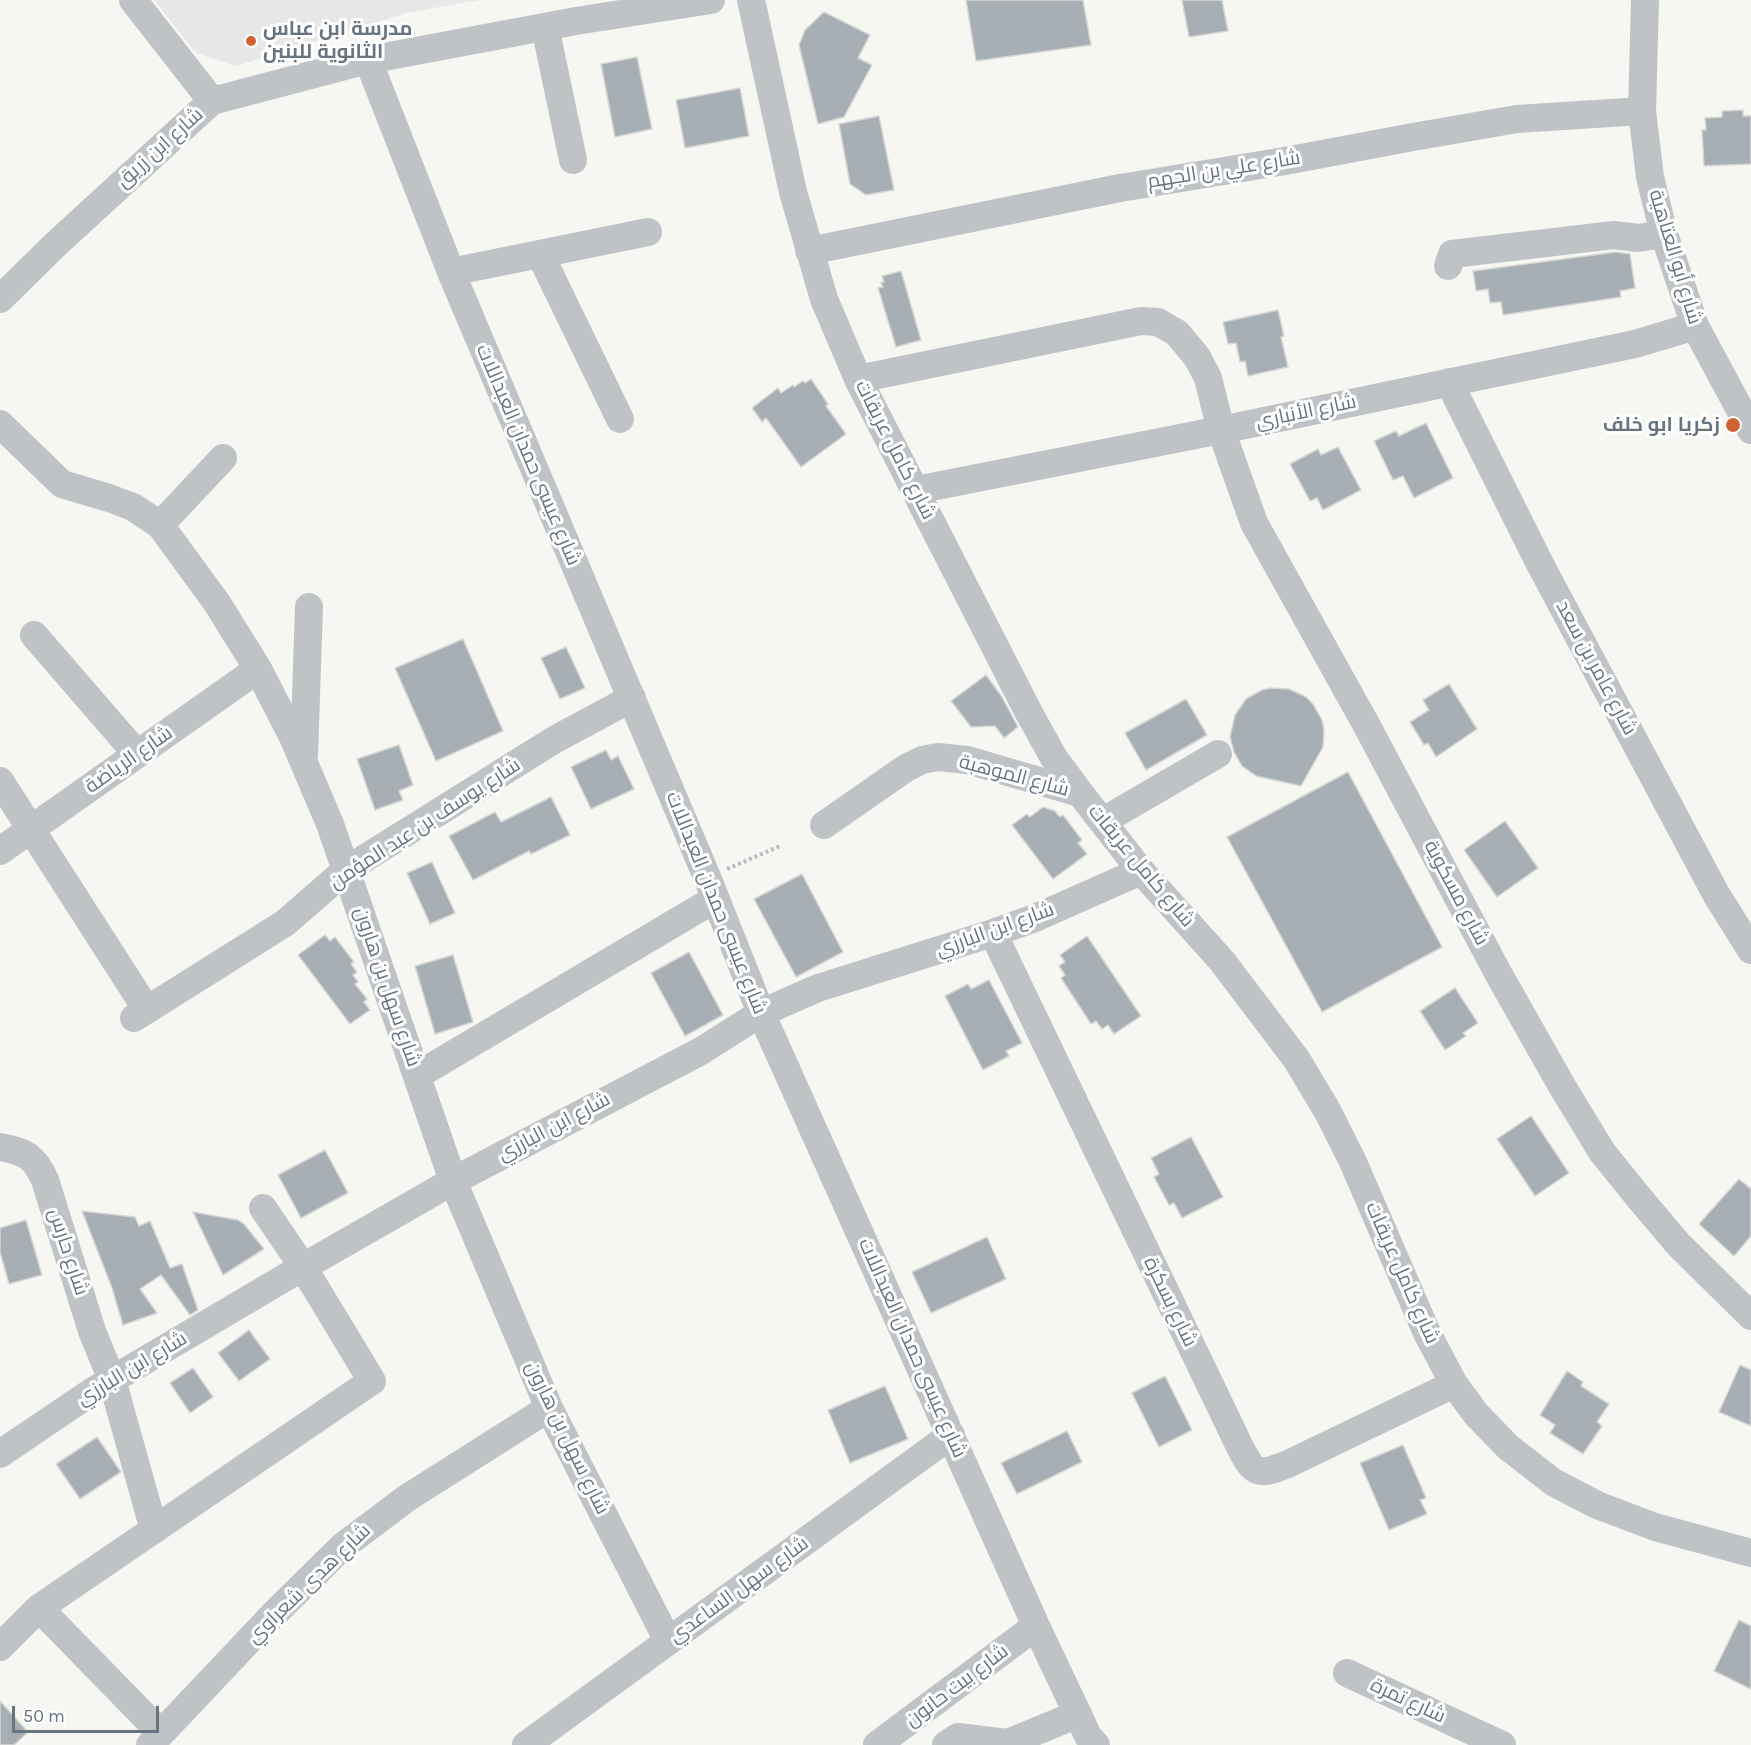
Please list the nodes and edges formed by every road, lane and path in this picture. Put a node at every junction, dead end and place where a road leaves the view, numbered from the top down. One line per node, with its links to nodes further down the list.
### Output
1 (133, 0): 8 (street)
2 (711, 0): 5 (street, شارع ابن زريق)
3 (751, 0): 13 (street, شارع كامل عريقات)
4 (1645, 0): 9 (street, شارع أبو العتاهية)
5 (572, 10): 6 (street, شارع ابن زريق)
6 (545, 27): 7 (street, شارع ابن زريق); 10 (street)
7 (368, 60): 8 (street, شارع ابن زريق); 16 (street, شارع عيسى حمدان العبداللات)
8 (212, 101): 17 (street, شارع ابن زريق)
9 (1642, 111): 12 (street, شارع أبو العتاهية); 13 (street, شارع علي بن الجهم)
10 (573, 160)
11 (648, 232): 14 (street)
12 (1664, 234): 15 (street); 18 (street, شارع أبو العتاهية)
13 (809, 250): 19 (street, شارع كامل عريقات)
14 (540, 254): 16 (street); 21 (street)
15 (1448, 266)
16 (451, 272): 31 (street, شارع عيسى حمدان العبداللات)
17 (0, 299)
18 (1695, 326): 20 (street, شارع الأنباري); 24 (street, شارع أبو العتاهية)
19 (858, 380): 23 (street, شارع مسكوية); 26 (street, شارع كامل عريقات)
20 (1449, 382): 23 (street, شارع الأنباري); 46 (street, شارع عامر بن سعد)
21 (620, 419)
22 (0, 424): 27 (street, شارع سهل بن هارون)
23 (1221, 430): 26 (street, شارع الأنباري); 53 (street, شارع مسكوية)
24 (1751, 430)
25 (223, 459): 27 (street)
26 (916, 490): 36 (street, شارع كامل عريقات)
27 (160, 525): 30 (street, شارع سهل بن هارون)
28 (309, 607): 34 (street)
29 (34, 635): 32 (street)
30 (258, 669): 32 (street, شارع الرياضة); 34 (street, شارع سهل بن هارون)
31 (632, 698): 42 (street, شارع يوسف بن عبد المؤمن); 44 (street, شارع عيسى حمدان العبداللات)
32 (137, 754): 39 (street, شارع الرياضة)
33 (1218, 754): 37 (street)
34 (304, 763): 42 (street, شارع سهل بن هارون)
35 (0, 781): 39 (street)
36 (1080, 793): 37 (street, شارع كامل عريقات); 38 (street, شارع الموهبة)
37 (1103, 821): 43 (street, شارع كامل عريقات)
38 (824, 825)
39 (30, 830): 41 (street, شارع الرياضة); 42 (street, شارع يوسف بن عبد المؤمن)
40 (780, 846): 44 (path)
41 (0, 851)
42 (346, 870): 48 (street, شارع سهل بن هارون)
43 (1141, 871): 45 (street, شارع ابن البارزي); 55 (street, شارع كامل عريقات)
44 (711, 888): 47 (street, شارع عيسى حمدان العبداللات); 48 (street)
45 (993, 933): 47 (street, شارع ابن البارزي); 55 (street, شارع بسكرة)
46 (1751, 950)
47 (761, 1013): 50 (street, شارع ابن البارزي); 57 (street, شارع عيسى حمدان العبداللات)
48 (418, 1075): 50 (street, شارع سهل بن هارون)
49 (0, 1147): 54 (street, شارع حارس)
50 (453, 1180): 52 (street, شارع ابن البارزي); 56 (street, شارع سهل بن هارون)
51 (263, 1208): 52 (street)
52 (303, 1267): 54 (street, شارع ابن البارزي); 59 (street)
53 (1751, 1316)
54 (112, 1380): 58 (street, شارع ابن البارزي); 59 (street, شارع حارس)
55 (1454, 1383): 60 (street, شارع كامل عريقات)
56 (549, 1408): 63 (street, شارع سهل بن هارون); 67 (street, شارع هدى شعراوي)
57 (951, 1435): 62 (street, شارع عيسى حمدان العبداللات); 63 (street, شارع سهل الساعدي)
58 (0, 1454)
59 (154, 1530): 61 (street)
60 (1750, 1554)
61 (39, 1608): 64 (street); 67 (street)
62 (1036, 1626): 66 (street, شارع عيسى حمدان العبداللات); 69 (street, شارع بيت حانون)
63 (668, 1641): 68 (street, شارع سهل الساعدي)
64 (0, 1647)
65 (1347, 1673): 71 (street, شارع تمرة)
66 (1087, 1735): 70 (street)
67 (155, 1739)
68 (526, 1745)
69 (878, 1745)
70 (946, 1745)
71 (1502, 1745)

